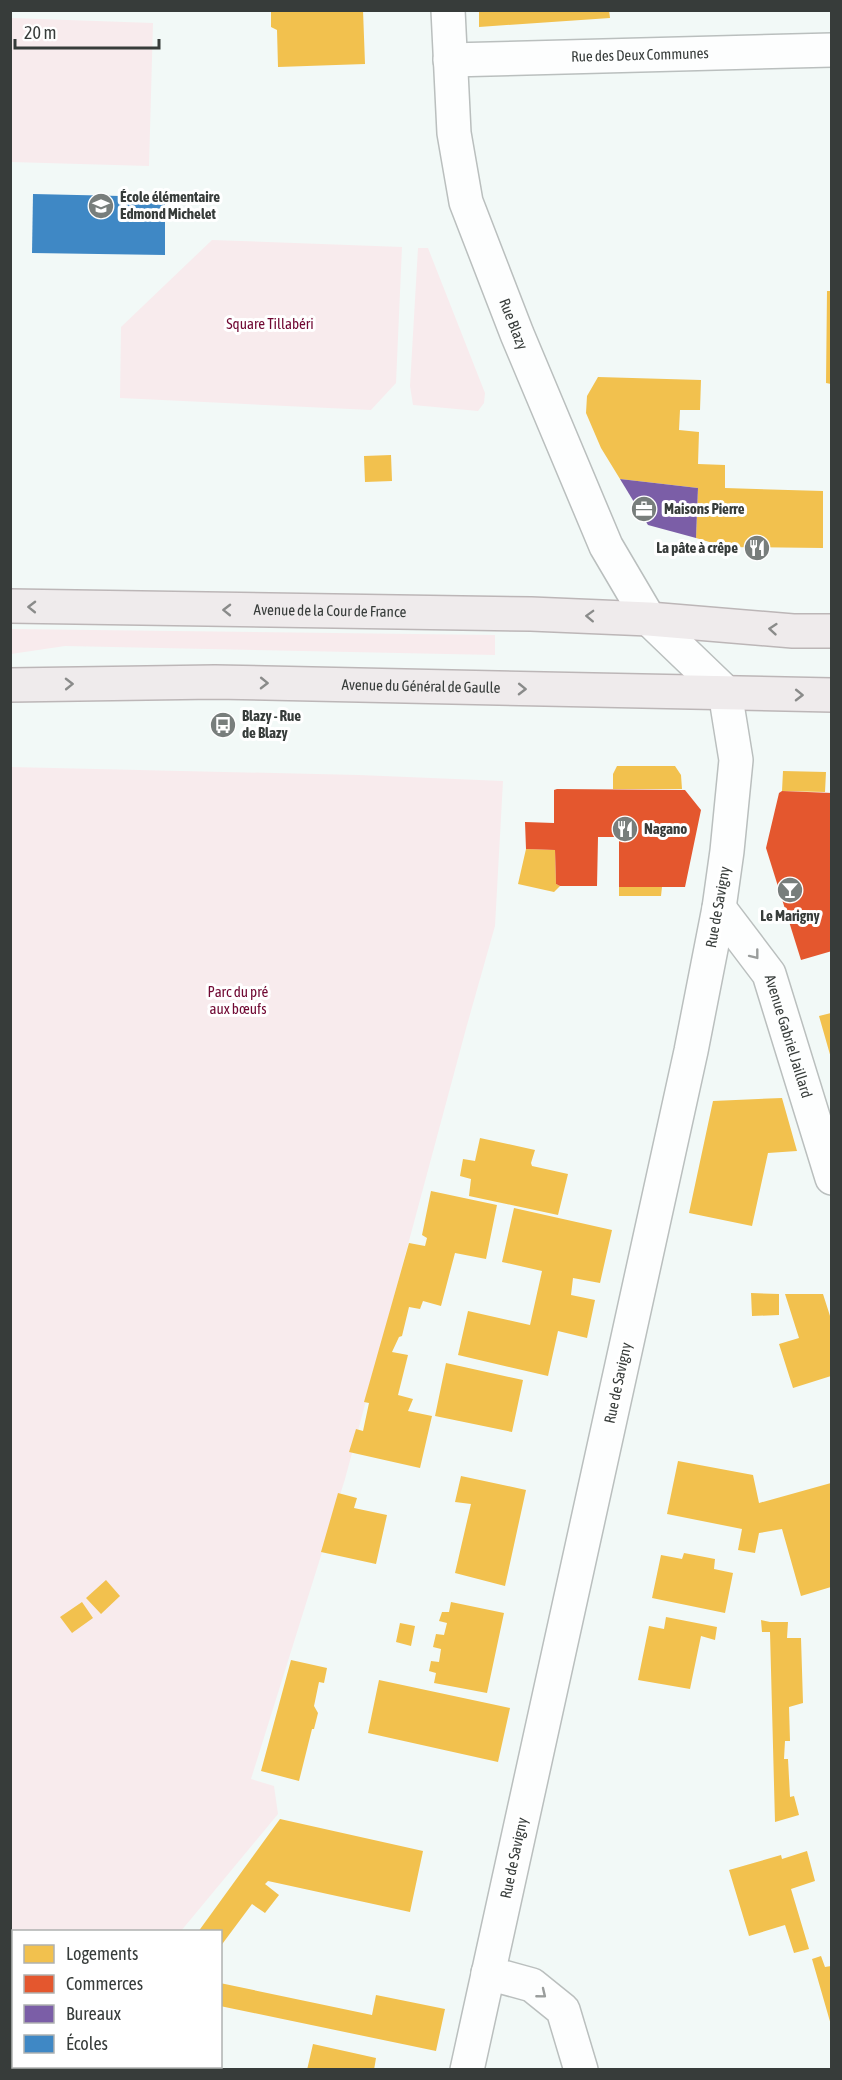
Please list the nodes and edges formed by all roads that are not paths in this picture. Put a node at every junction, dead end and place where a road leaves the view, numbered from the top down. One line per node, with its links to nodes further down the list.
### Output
1 (448, 10): 3 (street, Rue Blazy)
2 (831, 50): 3 (street, Rue des Deux Communes)
3 (450, 60): 5 (street, Rue Blazy)
4 (10, 606): 5 (main road, Avenue de la Cour de France, one-way to 4)
5 (649, 619): 6 (main road, Avenue de la Cour de France, one-way to 5); 8 (street)
6 (831, 631)
7 (10, 685): 8 (main road, Avenue du Général de Gaulle, one-way to 8)
8 (724, 692): 9 (main road, Avenue du Général de Gaulle, one-way to 9); 10 (street, Rue de Savigny)
9 (831, 695)
10 (719, 908): 11 (street, Avenue Gabriel Jaillard, one-way to 11); 12 (street, Rue de Savigny)
11 (831, 1178)
12 (488, 1973): 13 (street, Rue de Savigny); 14 (street, one-way to 14)
13 (466, 2070)
14 (581, 2070)

